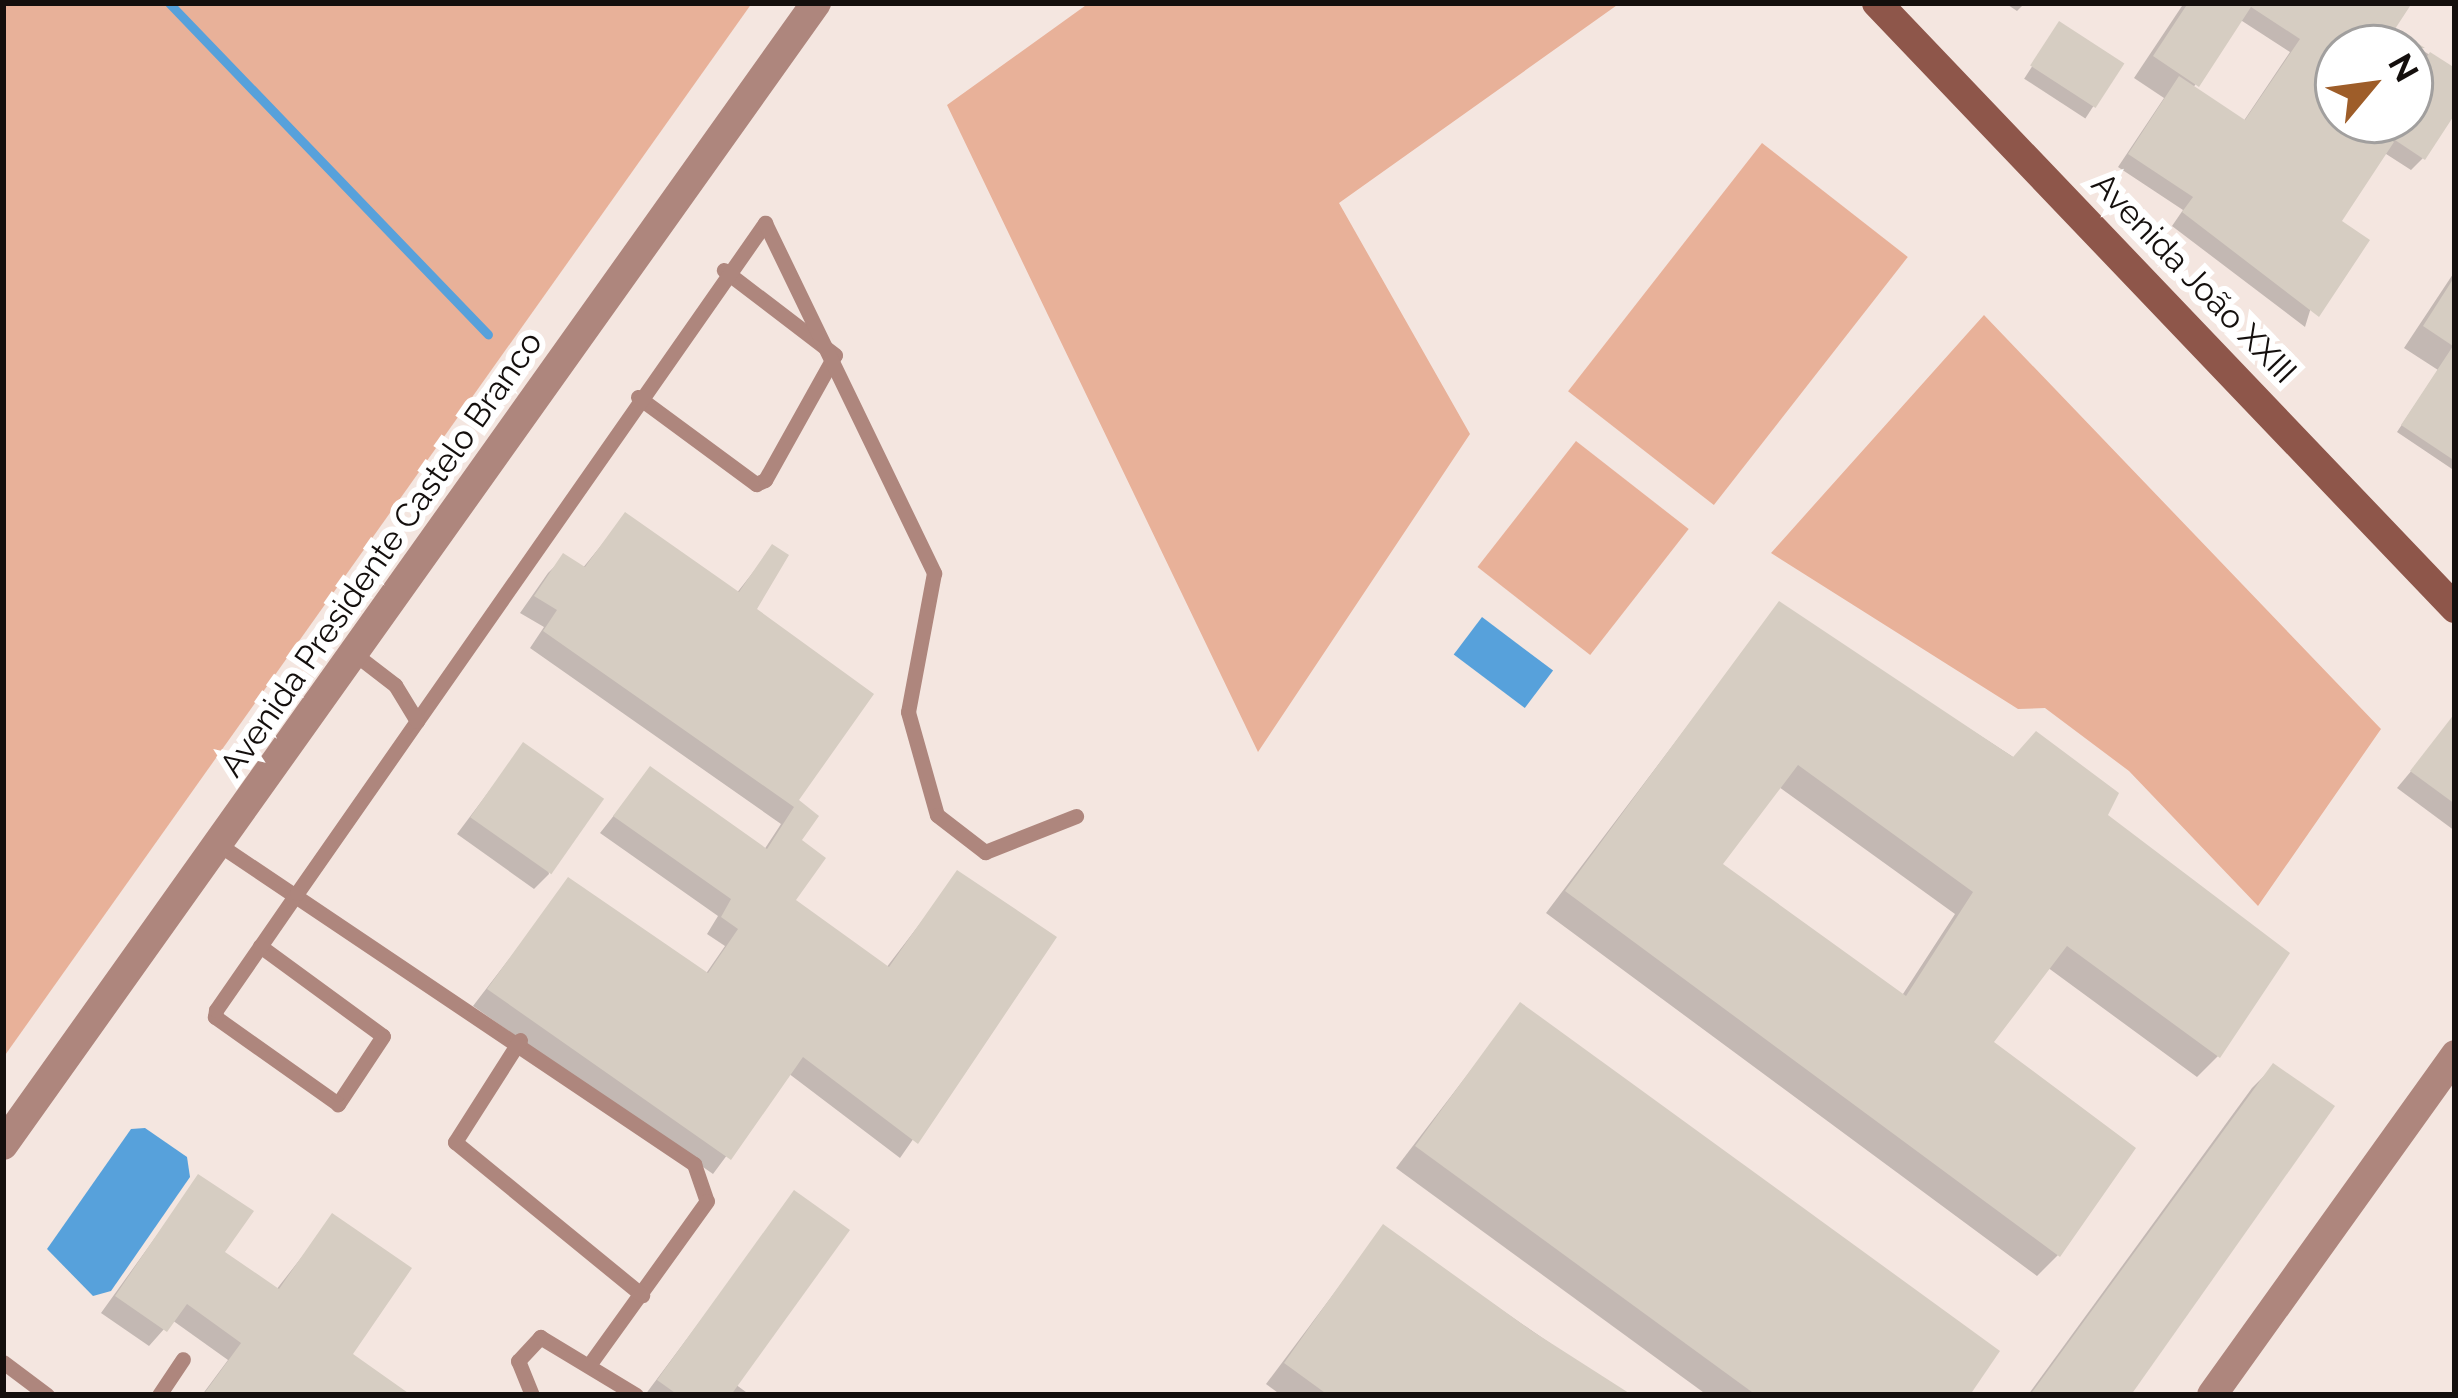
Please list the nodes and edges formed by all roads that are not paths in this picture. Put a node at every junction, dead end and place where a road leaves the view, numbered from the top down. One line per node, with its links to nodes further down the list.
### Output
1 (816, 3): 7 (street, Avenida Presidente Castelo Branco)
2 (1877, 3): 6 (main road, Avenida João XXIII)
3 (724, 270): 4 (lane); 4 (lane); 5 (lane)
4 (835, 356): 5 (lane); 9 (lane)
5 (638, 398): 8 (lane)
6 (2455, 608)
7 (356, 655): 8 (lane); 10 (street, Avenida Presidente Castelo Branco)
8 (417, 721): 11 (lane)
9 (1076, 816)
10 (218, 844): 11 (lane); 15 (street, Avenida Presidente Castelo Branco)
11 (297, 893): 12 (lane); 13 (lane)
12 (260, 946): 12 (lane)
13 (520, 1040): 16 (lane); 16 (lane)
14 (2455, 1055): 24 (street)
15 (3, 1144)
16 (642, 1295): 18 (lane)
17 (183, 1359): 21 (lane)
18 (592, 1361): 22 (lane); 23 (lane)
19 (3, 1362): 20 (lane)
20 (47, 1395)
21 (159, 1395)
22 (532, 1395)
23 (636, 1395)
24 (2212, 1395)

